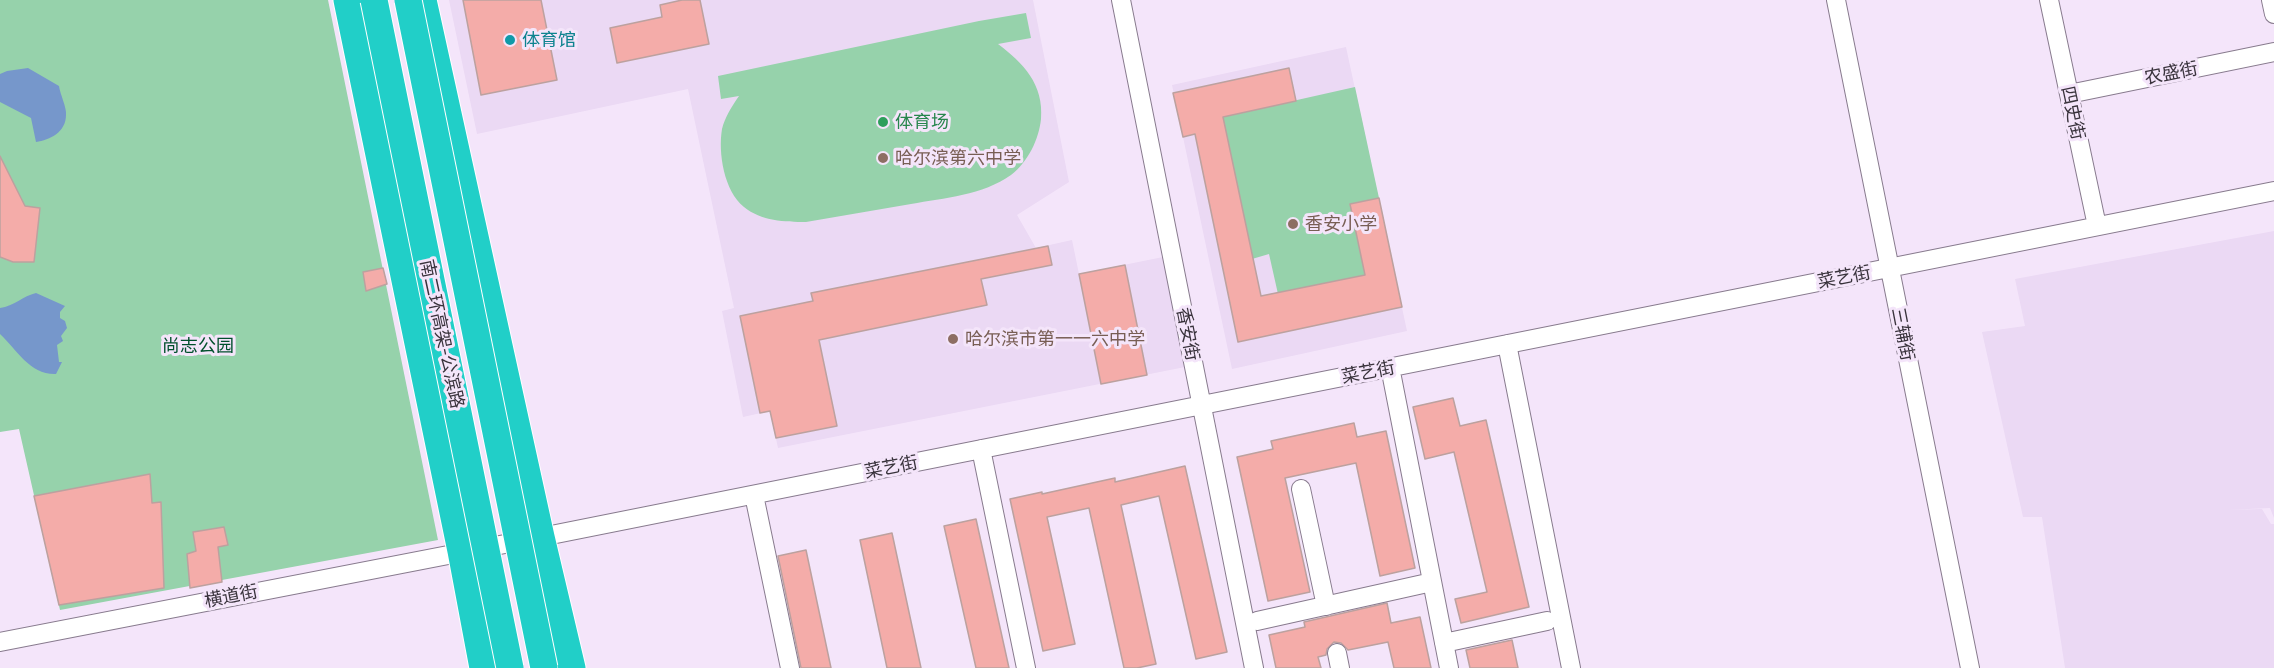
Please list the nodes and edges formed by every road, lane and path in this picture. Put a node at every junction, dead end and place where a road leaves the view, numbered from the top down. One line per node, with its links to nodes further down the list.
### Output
1 (347, 0): 22 (highway)
2 (374, 0): 24 (highway, 南二环高架-公滨路, bridge)
3 (408, 0): 33 (highway, 南二环高架-公滨路, bridge)
4 (423, 0): 21 (highway)
5 (1121, 0): 17 (street, 香安街)
6 (1836, 0): 14 (street, 三辅街)
7 (2049, 0): 11 (street, 四史街)
8 (2271, 0): 9 (street)
9 (2274, 14)
10 (2274, 52): 11 (street, 农盛街)
11 (2069, 94): 13 (street, 四史街)
12 (2274, 191): 13 (street, 菜艺街)
13 (2097, 226): 14 (street, 菜艺街)
14 (1890, 268): 15 (street, 菜艺街); 40 (street, 三辅街)
15 (1507, 344): 16 (street, 菜艺街); 39 (street)
16 (1390, 367): 17 (street, 菜艺街); 23 (street)
17 (1202, 405): 18 (street, 菜艺街); 37 (street, 香安街)
18 (981, 449): 20 (street, 菜艺街); 36 (street)
19 (1301, 489): 25 (street)
20 (754, 495): 21 (street, 菜艺街); 35 (street)
21 (541, 537): 22 (street, 菜艺街); 34 (highway)
22 (461, 551): 28 (street, 横道街); 30 (highway)
23 (1432, 582): 25 (street); 29 (street)
24 (495, 595): 31 (highway, bridge); 32 (highway, 南二环高架-公滨路, bridge)
25 (1326, 606): 26 (street)
26 (1257, 621)
27 (1547, 621): 29 (street)
28 (0, 642)
29 (1444, 643): 38 (street)
30 (483, 668)
31 (501, 668)
32 (510, 668)
33 (544, 668)
34 (572, 668)
35 (790, 668)
36 (1026, 668)
37 (1254, 668)
38 (1449, 668)
39 (1571, 668)
40 (1970, 668)

